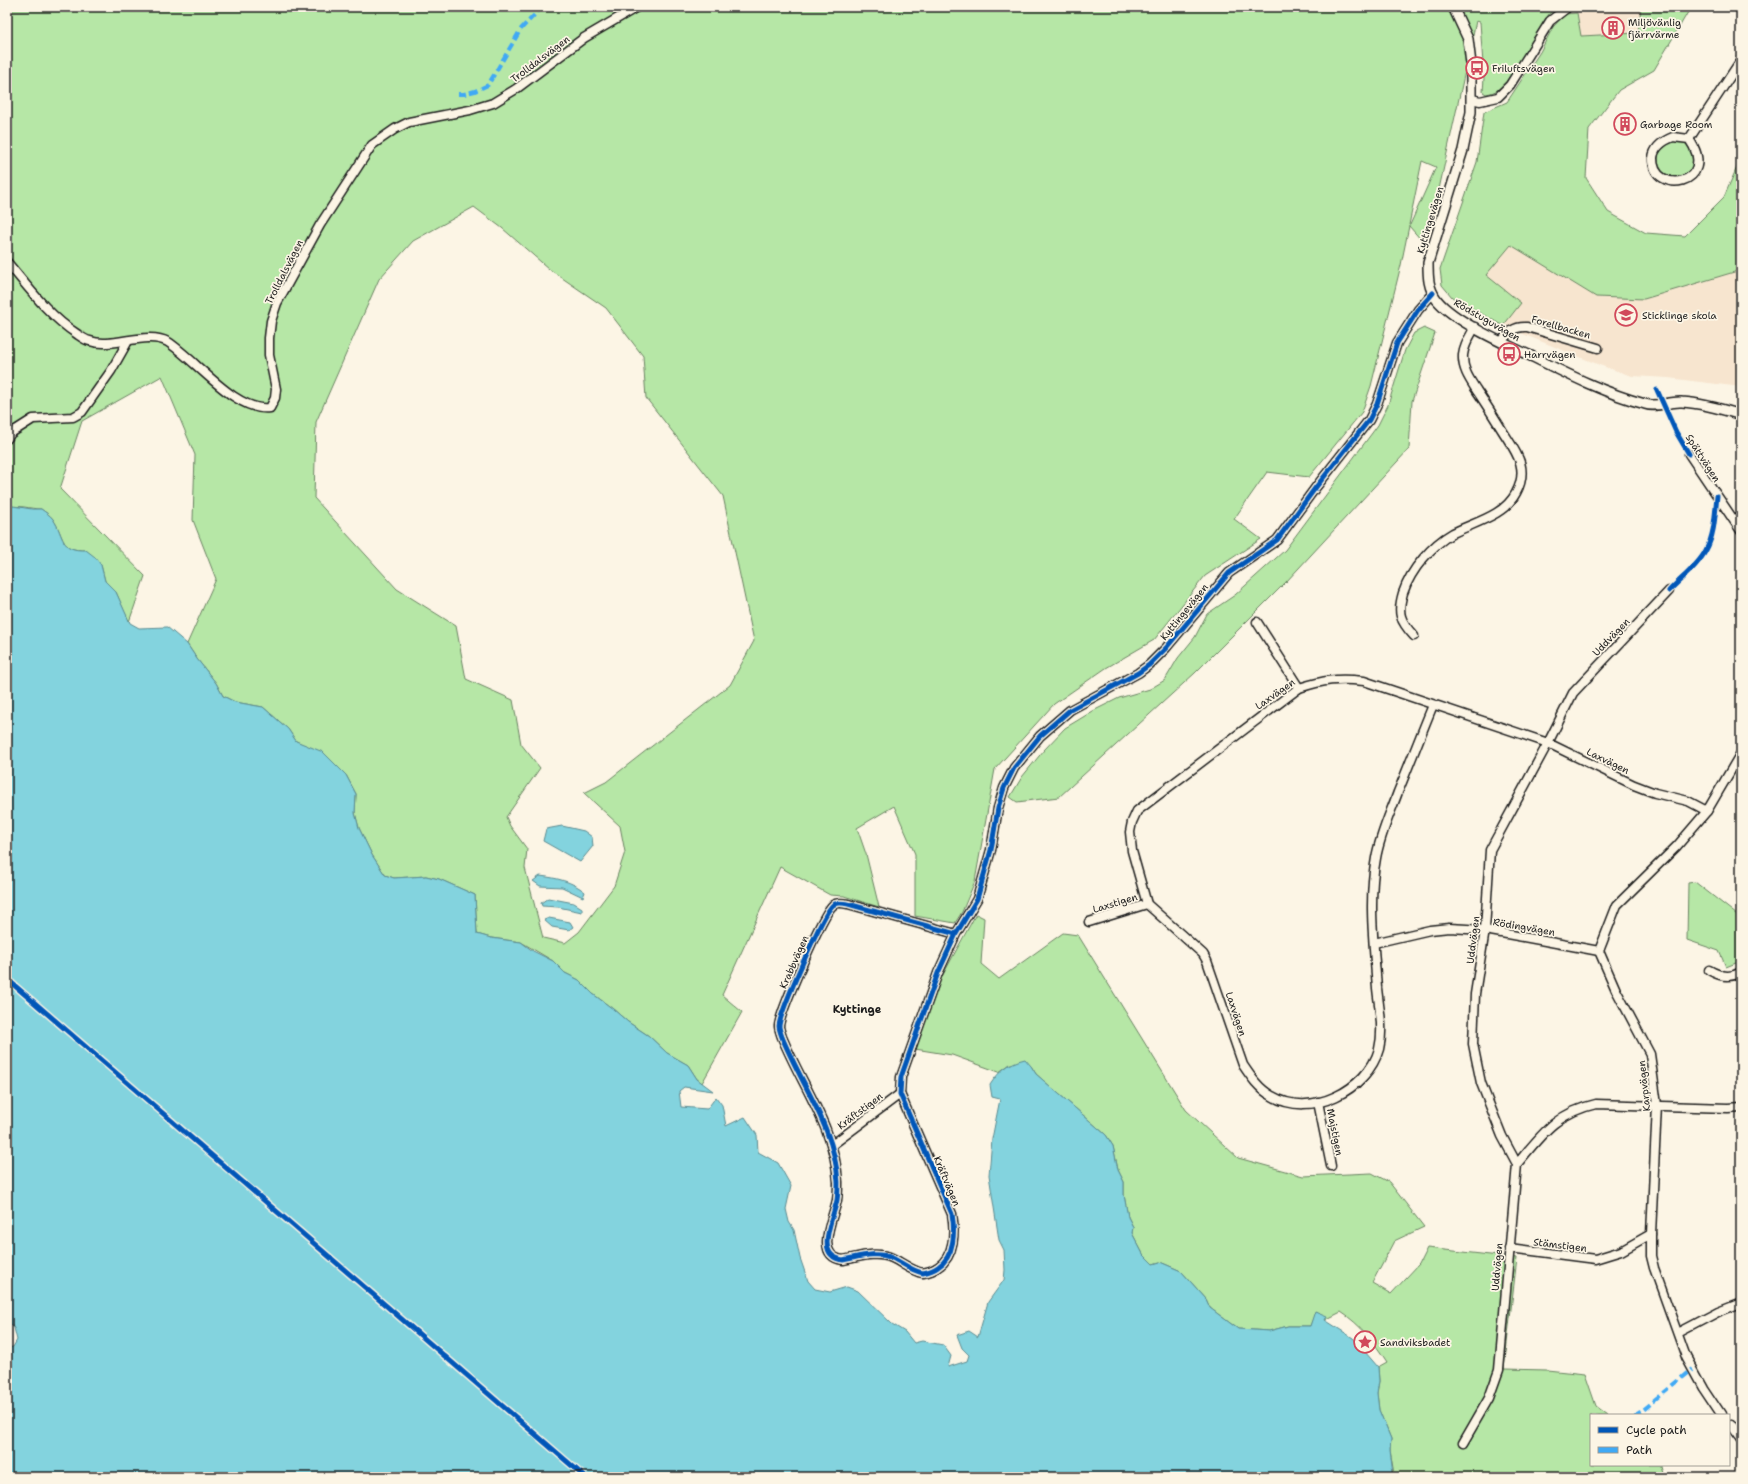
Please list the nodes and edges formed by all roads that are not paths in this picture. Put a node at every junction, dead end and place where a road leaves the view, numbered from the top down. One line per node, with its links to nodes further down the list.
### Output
1 (638, 7): 10 (street, Trolldalsvägen)
2 (1453, 7): 5 (street, Kyttingevägen)
3 (1568, 7): 5 (street)
4 (1741, 60): 6 (street)
5 (1472, 99): 8 (street, Kyttingevägen)
6 (1690, 138): 6 (street)
7 (7, 262): 10 (street, Trolldalsvägen)
8 (1433, 292): 9 (street, Rödstuguvägen); 28 (street, Kyttingevägen)
9 (1475, 327): 11 (street, Rödstuguvägen); 19 (street)
10 (128, 340): 14 (street)
11 (1501, 342): 12 (street, Forellbacken); 13 (street, Rödstuguvägen)
12 (1598, 348)
13 (1741, 415)
14 (7, 439)
15 (1689, 454): 16 (street, Spättvägen)
16 (1741, 531)
17 (1669, 591): 22 (street, Uddvägen)
18 (1257, 622): 20 (street)
19 (1414, 636)
20 (1299, 688): 21 (street, Laxvägen); 25 (street, Laxvägen)
21 (1433, 705): 22 (street, Laxvägen); 29 (street, Laxvägen)
22 (1548, 743): 24 (street, Laxvägen); 27 (street, Uddvägen)
23 (1741, 753): 24 (street)
24 (1707, 810): 30 (street)
25 (1147, 904): 26 (street, Laxstigen); 34 (street, Laxvägen)
26 (1089, 922)
27 (1485, 930): 29 (street, Rödingvägen); 30 (street, Rödingvägen); 38 (street, Uddvägen)
28 (956, 934): 33 (street, Kräftvägen); 37 (street, Krabbvägen)
29 (1374, 943): 34 (street, Laxvägen)
30 (1598, 951): 35 (street, Karpvägen)
31 (1709, 970): 32 (street)
32 (1741, 972)
33 (900, 1094): 37 (street, Kräftstigen); 37 (street, Kräftvägen)
34 (1318, 1102): 39 (street, Majstigen)
35 (1657, 1106): 36 (street); 38 (street); 40 (street, Karpvägen)
36 (1741, 1107)
37 (832, 1145)
38 (1517, 1164): 41 (street, Uddvägen)
39 (1331, 1166)
40 (1651, 1234): 41 (street, Stämstigen); 43 (street, Karpvägen)
41 (1509, 1248): 47 (street, Uddvägen)
42 (1741, 1302): 43 (street)
43 (1678, 1333): 44 (street, Karpvägen)
44 (1720, 1414)
45 (1730, 1427): 46 (street)
46 (1741, 1442)
47 (1463, 1443)

